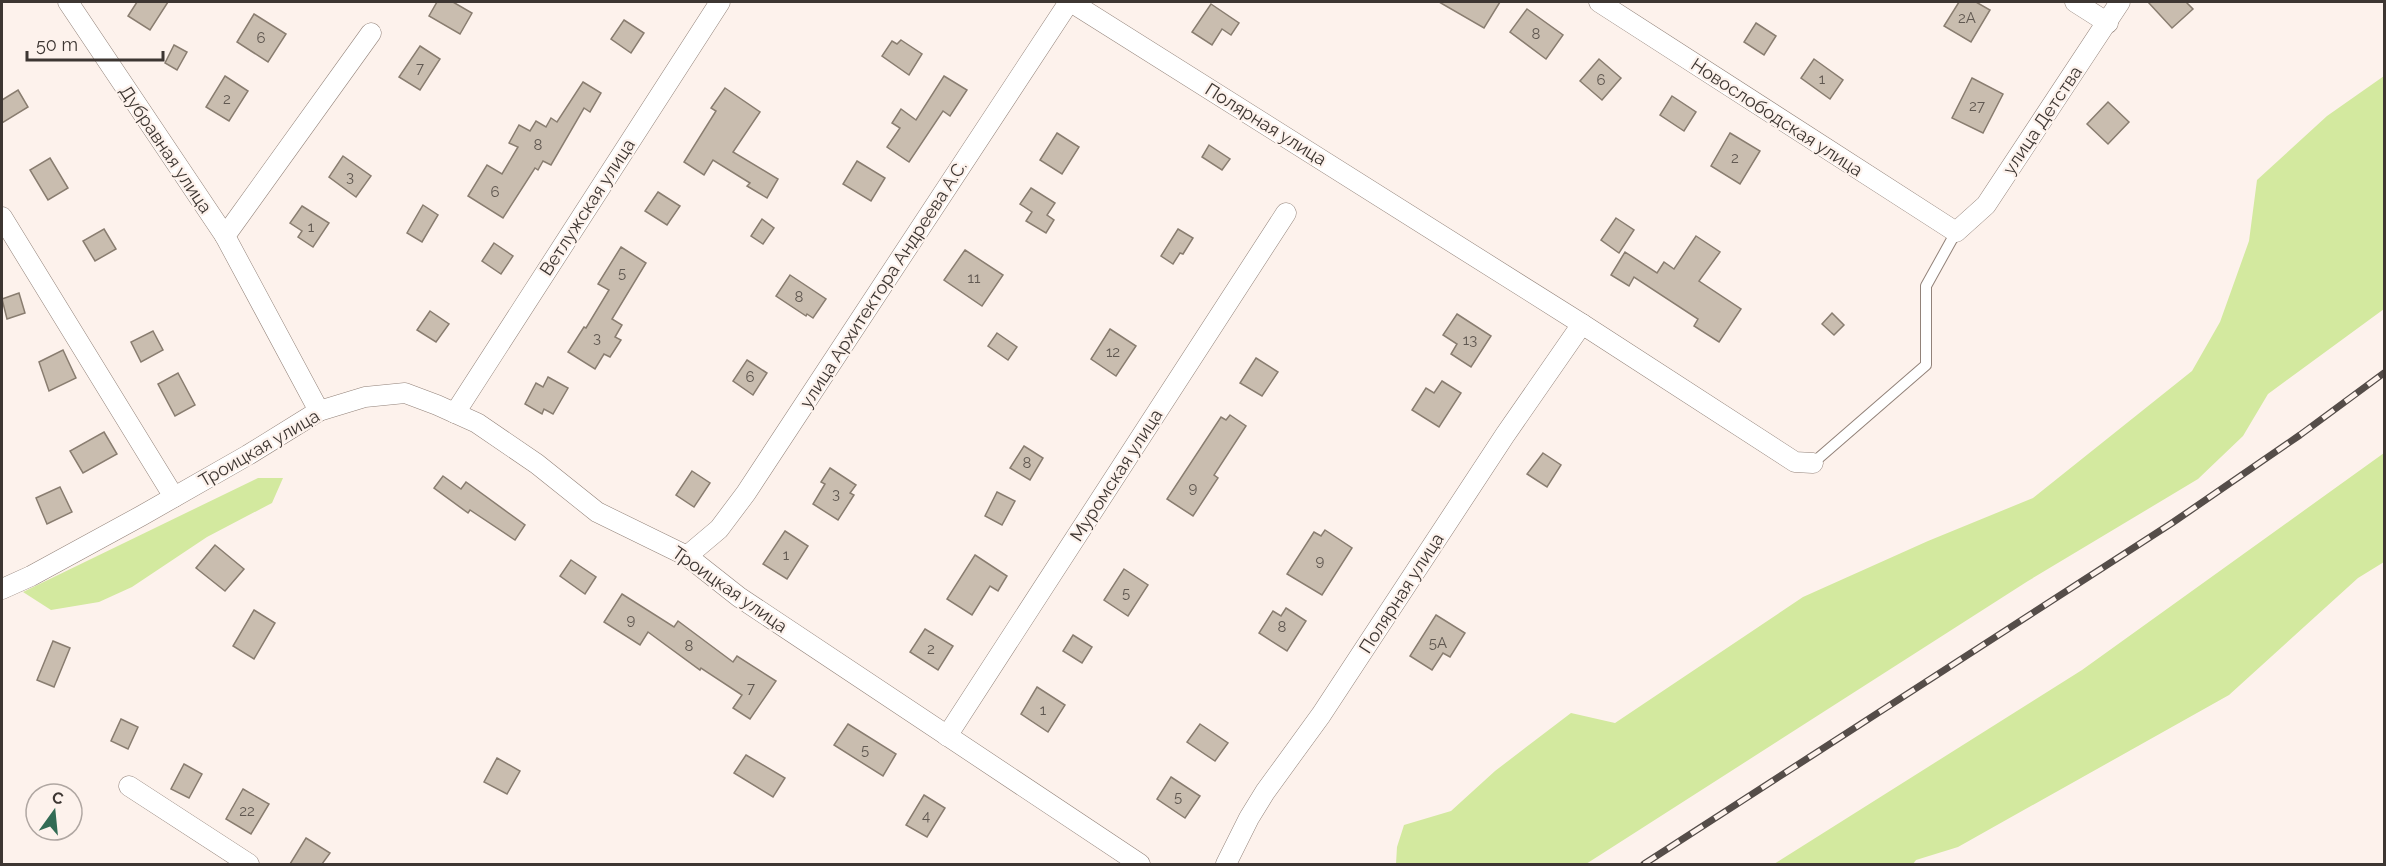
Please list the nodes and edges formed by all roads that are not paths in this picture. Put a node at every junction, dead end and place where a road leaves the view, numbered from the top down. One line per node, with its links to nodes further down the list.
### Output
1 (68, 2): 12 (street, Дубравная улица)
2 (720, 2): 15 (street, Ветлужская улица)
3 (1070, 2): 13 (street, Полярная улица); 18 (street, улица Архитектора Андреева А.С.)
4 (1599, 2): 11 (street, Новослободская улица)
5 (2074, 2): 7 (street)
6 (2120, 2): 7 (street, улица Детства)
7 (2108, 23): 11 (street, улица Детства)
8 (371, 33): 12 (street, Дубравная улица)
9 (1286, 213): 20 (street, Муромская улица)
10 (2, 217): 17 (street)
11 (1956, 232): 16 (lane)
12 (225, 236): 14 (street, Дубравная улица)
13 (1582, 324): 16 (street, Полярная улица); 24 (street, Полярная улица)
14 (320, 411): 15 (street, Троицкая улица); 17 (street, Троицкая улица)
15 (454, 413): 18 (street, Троицкая улица)
16 (1813, 463)
17 (174, 497): 19 (street, Троицкая улица)
18 (687, 556): 20 (street, Троицкая улица)
19 (2, 589)
20 (947, 736): 23 (street, Троицкая улица)
21 (129, 786): 22 (street)
22 (249, 864)
23 (1140, 864)
24 (1226, 864)

